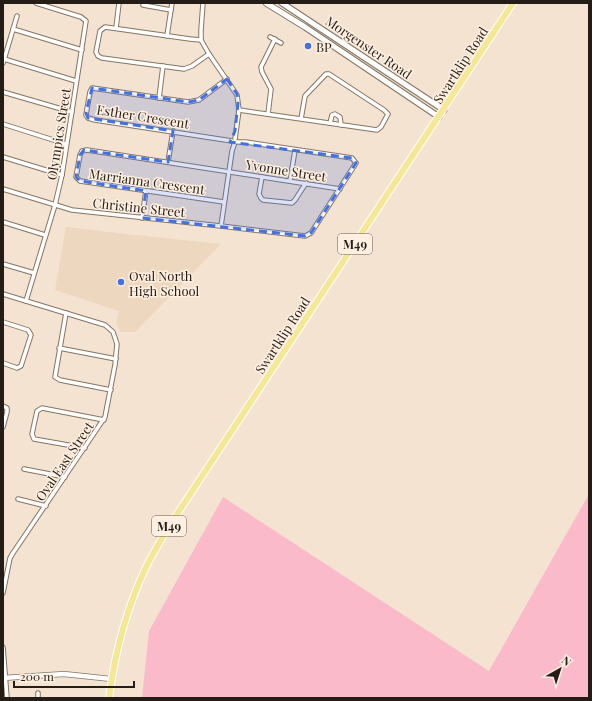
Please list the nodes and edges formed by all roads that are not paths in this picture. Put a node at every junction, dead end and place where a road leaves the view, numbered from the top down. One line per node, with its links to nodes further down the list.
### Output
1 (36, 3): 8 (street, Olympics Street)
2 (119, 3): 12 (street)
3 (172, 3): 10 (street)
4 (203, 3): 17 (street)
5 (266, 3): 31 (main road, Morgenster Road)
6 (282, 3): 28 (main road, Morgenster Road)
7 (513, 3): 28 (main road, Swartklip Road / M49)
8 (42, 4): 19 (street, Olympics Street)
9 (143, 5): 10 (street)
10 (171, 10): 14 (street)
11 (17, 16): 13 (street)
12 (116, 28): 14 (street); 22 (street)
13 (13, 29): 19 (street); 21 (street)
14 (168, 36): 17 (street)
15 (270, 37): 16 (street)
16 (275, 39): 18 (street); 30 (street)
17 (202, 40): 20 (street)
18 (281, 43)
19 (82, 50): 24 (street, Olympics Street)
20 (209, 54): 22 (street); 23 (street)
21 (4, 61): 24 (street)
22 (163, 66): 26 (street)
23 (227, 79): 26 (street, Esther Crescent); 27 (street)
24 (76, 81): 29 (street, Olympics Street)
25 (3, 92): 29 (street)
26 (159, 98): 36 (street, Esther Crescent)
27 (239, 110): 30 (street); 37 (street)
28 (444, 110): 31 (main road, Swartklip Road / M49)
29 (72, 112): 38 (street, Olympics Street)
30 (268, 114): 32 (street)
31 (439, 117): 78 (main road, Swartklip Road / M49)
32 (301, 119): 33 (street); 35 (street)
33 (330, 123): 35 (street); 35 (street)
34 (3, 124): 38 (street)
35 (341, 125)
36 (173, 131): 37 (street, Esther Crescent); 41 (street)
37 (234, 141): 39 (street, Esther Crescent); 42 (street)
38 (66, 144): 43 (street, Olympics Street)
39 (295, 150): 45 (street); 48 (street, Esther Crescent)
40 (3, 157): 43 (street)
41 (168, 162): 42 (street, Marrianna Crescent); 49 (street, Marrianna Crescent)
42 (229, 171): 44 (street, Yvonne Street); 50 (street)
43 (62, 175): 51 (street, Olympics Street)
44 (262, 177): 45 (street, Yvonne Street); 46 (street)
45 (290, 181): 46 (street, Yvonne Street)
46 (306, 183): 48 (street, Yvonne Street)
47 (3, 189): 51 (street, Christine Street)
48 (340, 189): 54 (street, Christine Street)
49 (146, 191): 50 (street, Marrianna Crescent); 52 (street)
50 (224, 202): 54 (street)
51 (55, 205): 52 (street, Christine Street); 55 (street, Olympics Street)
52 (142, 218): 54 (street, Christine Street)
53 (3, 222): 55 (street)
54 (221, 226)
55 (45, 235): 57 (street, Olympics Street)
56 (3, 264): 57 (street)
57 (34, 273): 59 (street, Olympics Street)
58 (3, 294): 59 (street)
59 (26, 301): 60 (street)
60 (66, 313): 62 (street); 63 (street, Oval East Street)
61 (3, 322): 64 (street)
62 (59, 348): 63 (street); 65 (street)
63 (116, 359): 65 (street, Oval East Street)
64 (3, 364)
65 (111, 390): 67 (street, Oval East Street)
66 (3, 406): 68 (street)
67 (104, 420): 69 (street, Oval East Street); 69 (street)
68 (3, 427)
69 (85, 448): 71 (street, Oval East Street)
70 (24, 469): 71 (street)
71 (66, 477): 73 (street, Oval East Street)
72 (18, 499): 73 (street)
73 (46, 506): 74 (street, Oval East Street)
74 (4, 583): 75 (street, Oval East Street)
75 (3, 593)
76 (3, 647): 77 (street)
77 (4, 678): 78 (street); 79 (street)
78 (111, 679): 80 (main road, Swartklip Road / M49)
79 (7, 698)
80 (108, 698)

